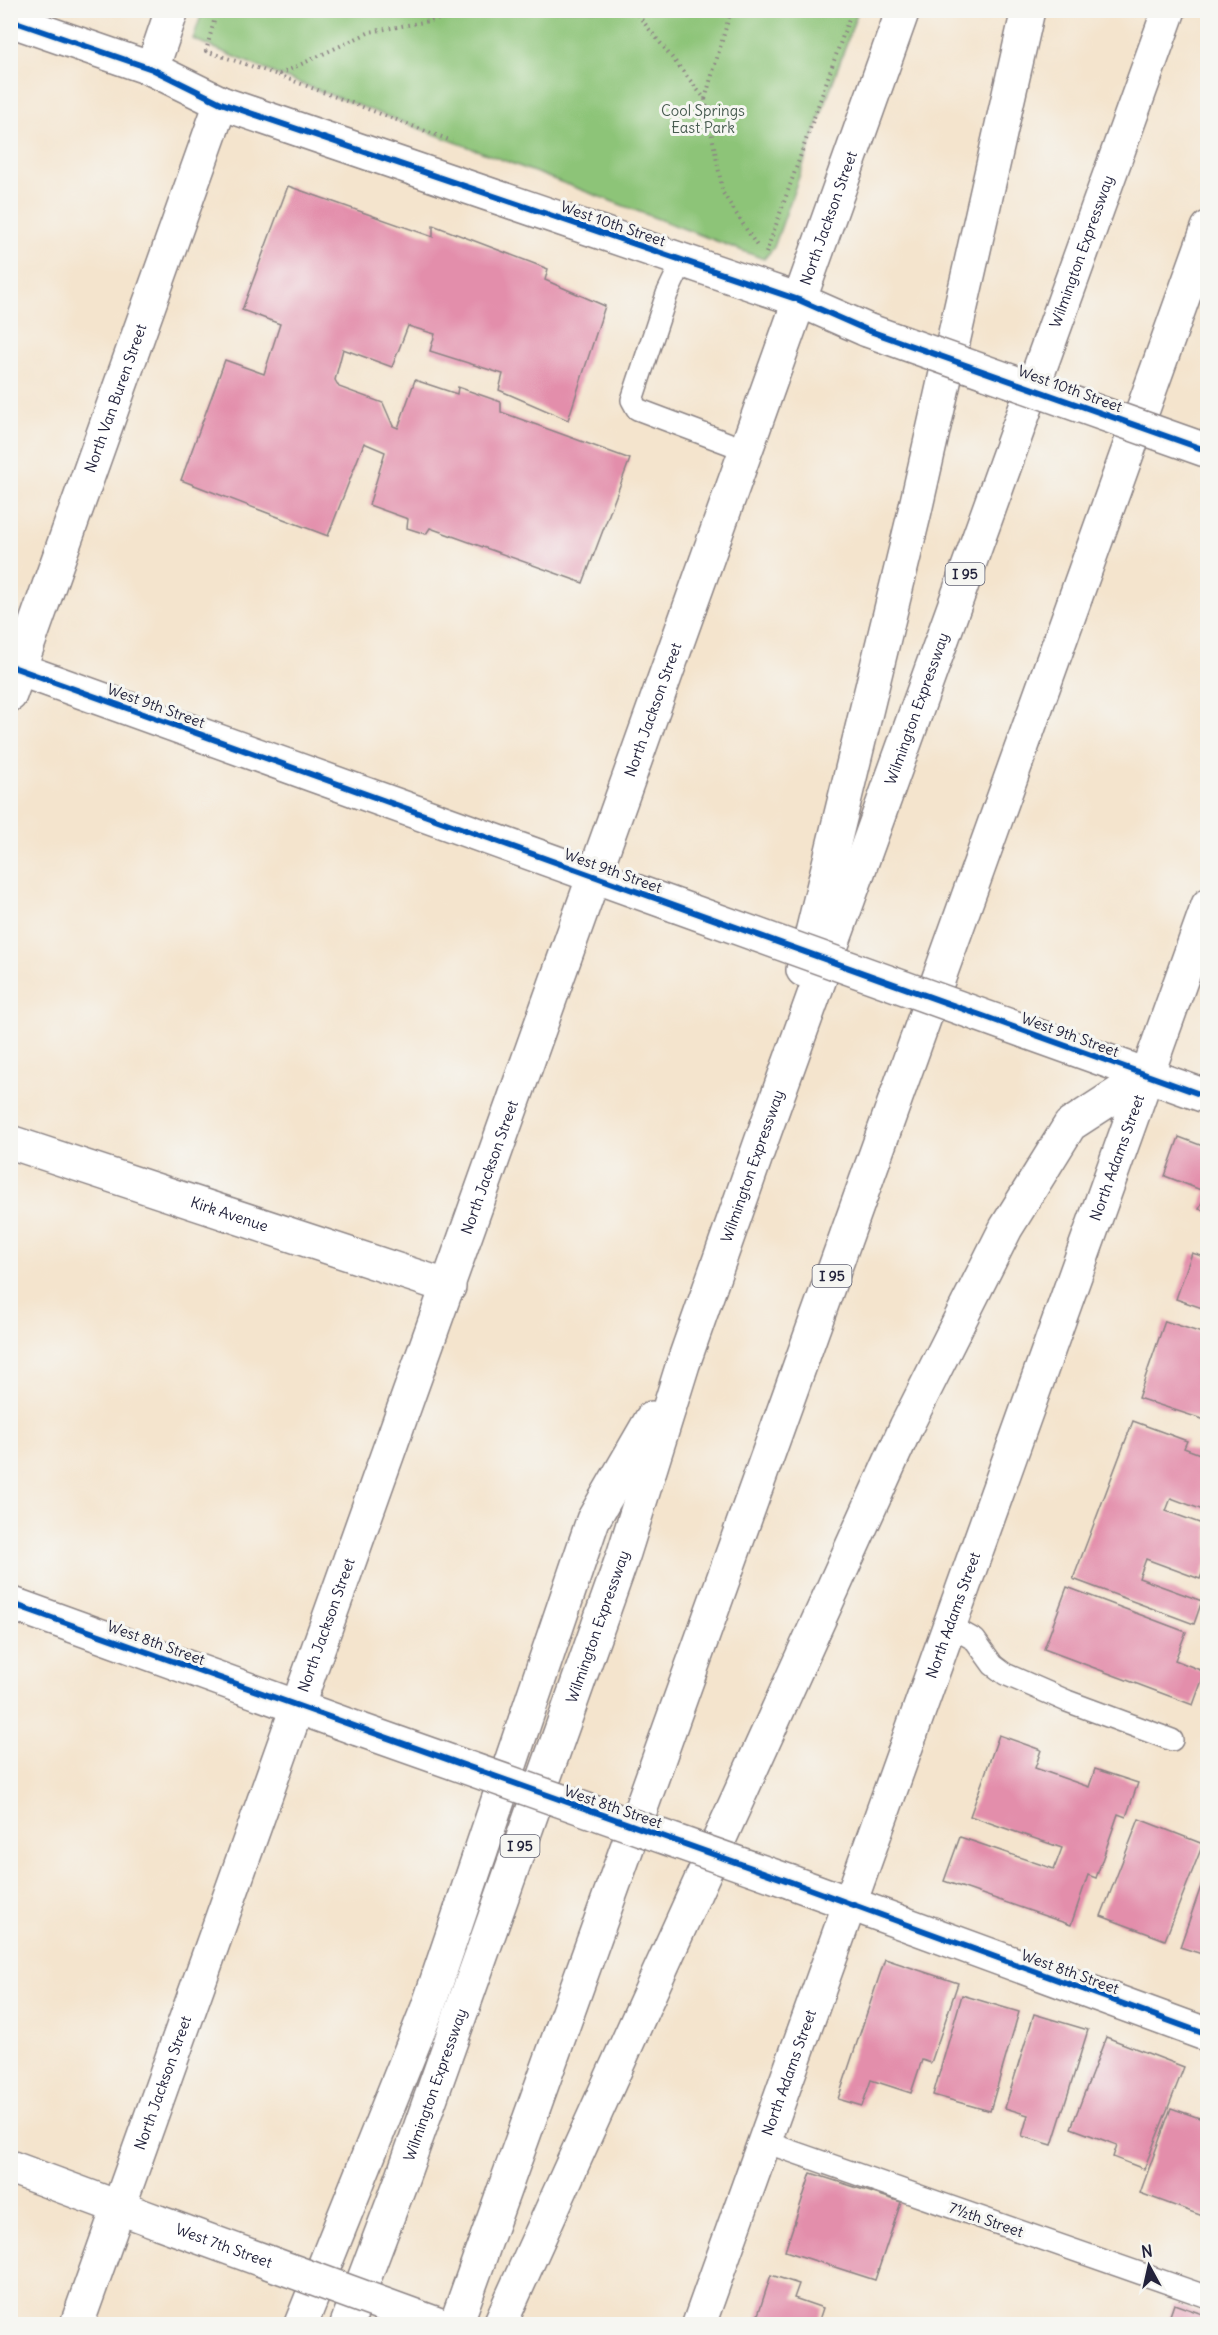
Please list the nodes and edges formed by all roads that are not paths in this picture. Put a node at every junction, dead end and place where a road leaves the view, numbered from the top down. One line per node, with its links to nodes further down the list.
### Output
1 (172, 10): 6 (main road)
2 (903, 10): 10 (main road, North Jackson Street)
3 (1028, 10): 18 (main road)
4 (1169, 10): 18 (main road, Wilmington Expressway / I 95)
5 (10, 20): 6 (main road, West 10th Street)
6 (152, 69): 7 (main road, West 10th Street)
7 (221, 103): 9 (main road, West 10th Street); 13 (main road, North Van Buren Street)
8 (1208, 228): 36 (main road, I 95)
9 (682, 260): 10 (main road, West 10th Street); 11 (lane)
10 (799, 300): 11 (main road, North Jackson Street); 12 (main road, West 10th Street, bridge)
11 (746, 450): 14 (main road, North Jackson Street)
12 (1208, 452)
13 (14, 677): 14 (main road, West 9th Street)
14 (594, 877): 16 (main road, West 9th Street, bridge); 20 (main road, North Jackson Street)
15 (1208, 905): 16 (main road, North Adams Street)
16 (1147, 1075): 17 (main road, West 9th Street); 23 (main road, North Adams Street); 37 (main road)
17 (1208, 1096)
18 (762, 1139): 21 (main road, Wilmington Expressway / I 95)
19 (10, 1143): 20 (main road, Kirk Avenue)
20 (449, 1287): 24 (main road, North Jackson Street)
21 (683, 1364): 33 (main road); 34 (main road, Wilmington Expressway / I 95)
22 (10, 1603): 24 (main road, West 8th Street)
23 (950, 1626): 25 (lane); 26 (main road, North Adams Street)
24 (297, 1706): 26 (main road, West 8th Street, bridge); 30 (main road, North Jackson Street)
25 (1172, 1740)
26 (850, 1904): 27 (main road, West 8th Street); 28 (main road, North Adams Street)
27 (1208, 2035)
28 (765, 2142): 31 (lane, 7½th Street); 38 (main road, North Adams Street)
29 (10, 2167): 30 (main road, West 7th Street)
30 (119, 2207): 32 (main road, North Jackson Street); 35 (main road, West 7th Street, bridge)
31 (1208, 2297)
32 (77, 2325)
33 (301, 2325)
34 (347, 2325)
35 (437, 2325)
36 (456, 2325)
37 (500, 2325)
38 (699, 2325)

